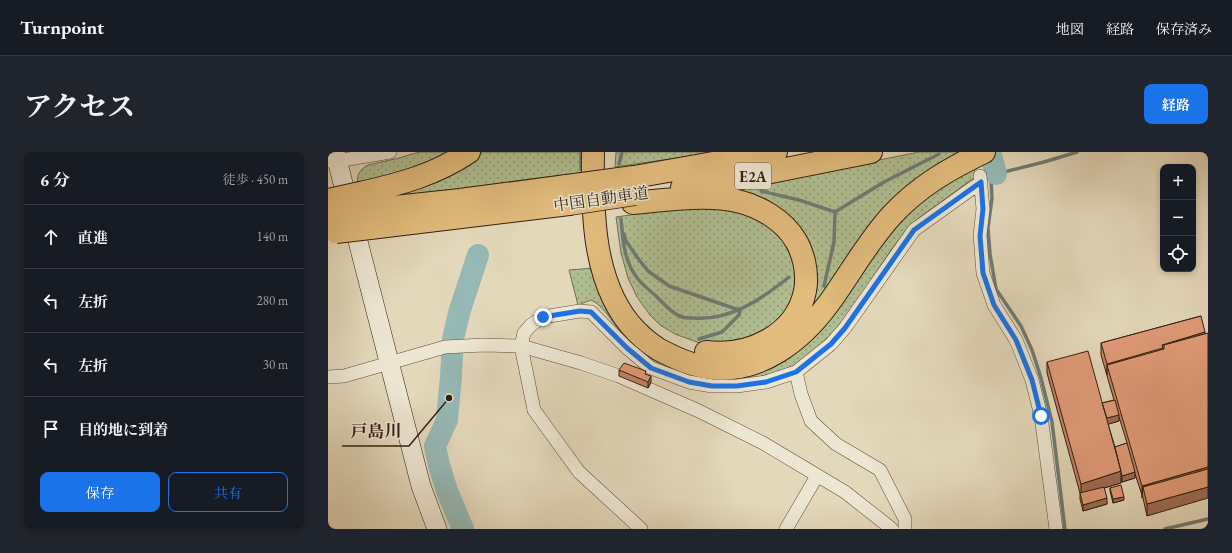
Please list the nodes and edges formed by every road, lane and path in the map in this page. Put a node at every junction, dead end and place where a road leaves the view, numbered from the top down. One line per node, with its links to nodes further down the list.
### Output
1 (390, 152): 8 (street)
2 (469, 152): 11 (highway)
3 (593, 152): 7 (highway)
4 (608, 152): 9 (highway)
5 (776, 152): 9 (highway, 中国自動車道 / E2A)
6 (871, 152): 9 (highway, 中国自動車道 / E2A)
7 (984, 152)
8 (333, 158): 14 (street)
9 (634, 191): 10 (highway, 中国自動車道 / E2A, bridge)
10 (568, 200): 11 (highway, 中国自動車道 / E2A); 11 (highway, 中国自動車道 / E2A)
11 (366, 210): 12 (highway, bridge); 12 (highway, 中国自動車道 / E2A, bridge)
12 (330, 218)
13 (521, 346): 14 (street); 15 (street); 17 (street); 19 (street)
14 (389, 363): 16 (street); 18 (street)
15 (796, 372): 22 (street); 23 (street)
16 (328, 377)
17 (817, 476): 20 (street); 21 (street)
18 (437, 529)
19 (641, 529)
20 (786, 529)
21 (892, 529)
22 (905, 529)
23 (1056, 529)

